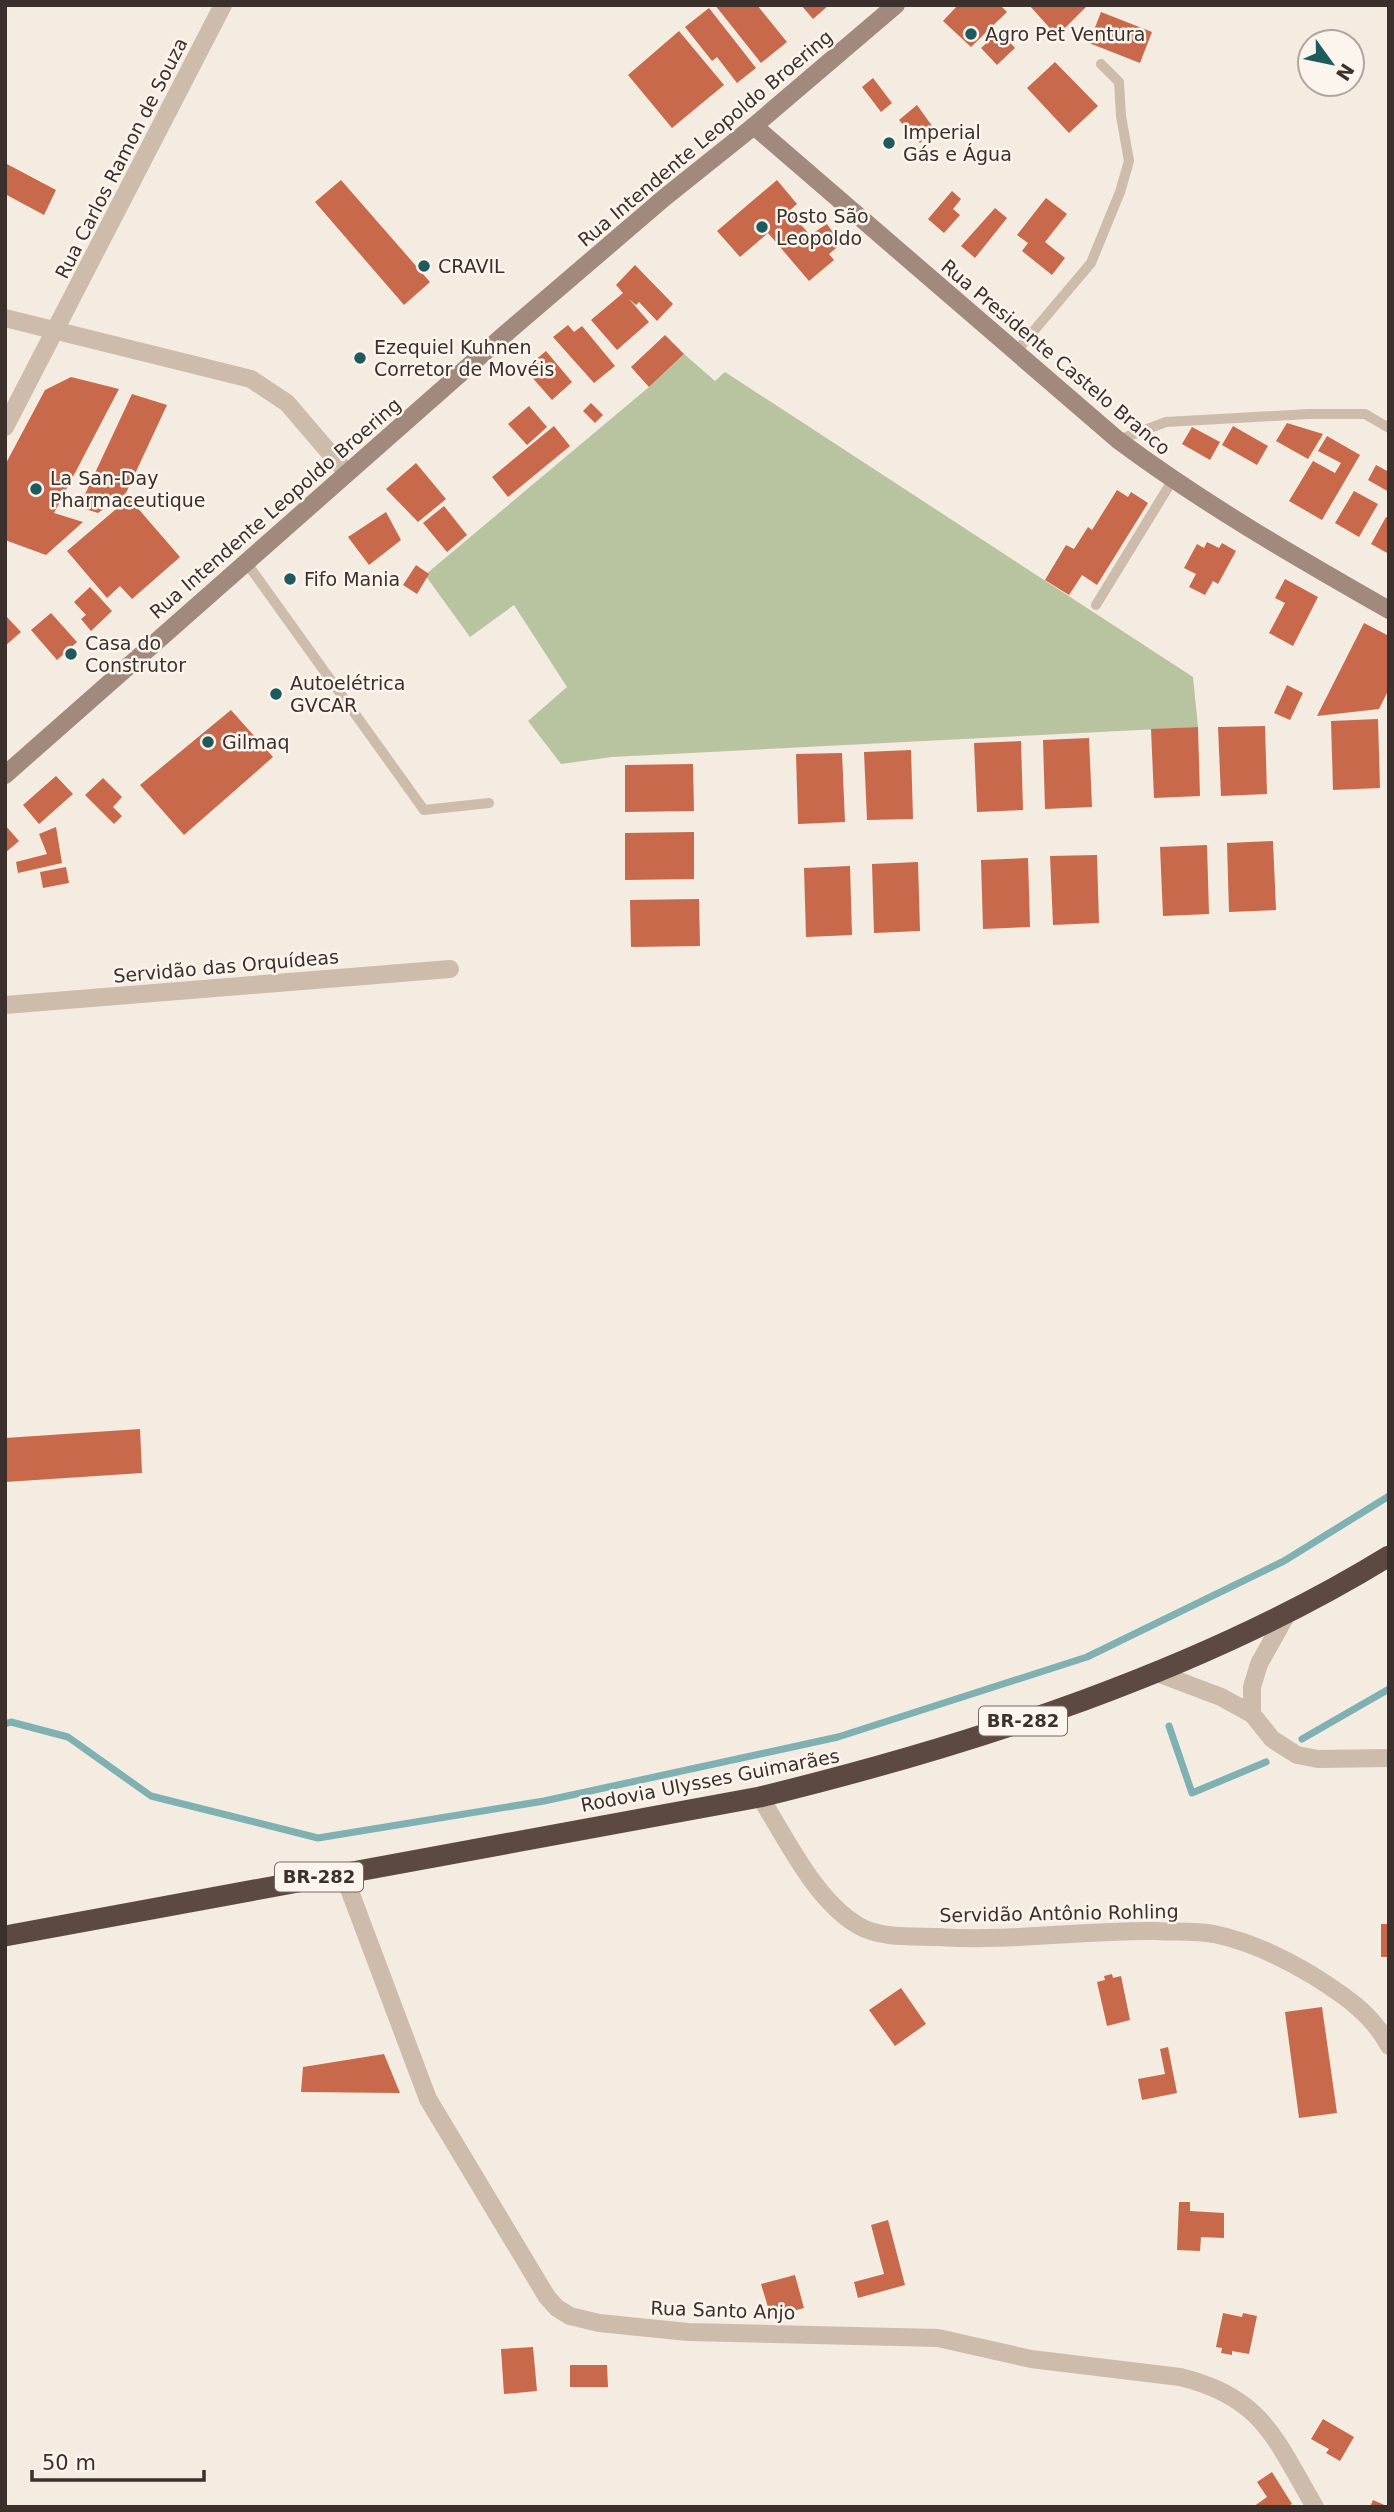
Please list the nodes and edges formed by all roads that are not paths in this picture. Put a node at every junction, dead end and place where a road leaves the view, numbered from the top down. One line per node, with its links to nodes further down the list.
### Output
1 (223, 5): 6 (street, Rua Carlos Ramon de Souza)
2 (896, 5): 4 (main road, Rua Intendente Leopoldo Broering)
3 (1101, 64): 7 (lane)
4 (754, 126): 7 (main road, Rua Presidente Castelo Branco); 11 (main road, Rua Intendente Leopoldo Broering)
5 (5, 318): 6 (street)
6 (56, 330): 8 (street, Rua Carlos Ramon de Souza); 11 (street)
7 (1015, 353): 10 (main road, Rua Presidente Castelo Branco)
8 (5, 427)
9 (1389, 428): 10 (lane)
10 (1118, 439): 12 (main road, Rua Presidente Castelo Branco)
11 (347, 473): 13 (main road, Rua Intendente Leopoldo Broering)
12 (1172, 481): 14 (lane); 15 (main road, Rua Presidente Castelo Branco)
13 (246, 562): 16 (main road, Rua Intendente Leopoldo Broering); 17 (lane)
14 (1096, 605)
15 (1389, 610)
16 (5, 775)
17 (489, 803)
18 (450, 969): 19 (street, Servidão das Orquídeas)
19 (5, 1004)
20 (1389, 1556): 21 (highway, Rodovia Ulysses Guimarães / BR-282)
21 (1288, 1612): 22 (highway, Rodovia Ulysses Guimarães / BR-282); 23 (street)
22 (1154, 1672): 23 (street); 25 (highway, Rodovia Ulysses Guimarães / BR-282)
23 (1252, 1714): 24 (street)
24 (1389, 1758)
25 (760, 1797): 26 (highway, Rodovia Ulysses Guimarães / BR-282); 28 (street, Servidão Antônio Rohling)
26 (343, 1873): 27 (highway, Rodovia Ulysses Guimarães / BR-282); 29 (street, Rua Santo Anjo)
27 (5, 1936)
28 (1389, 2046)
29 (1314, 2507)

